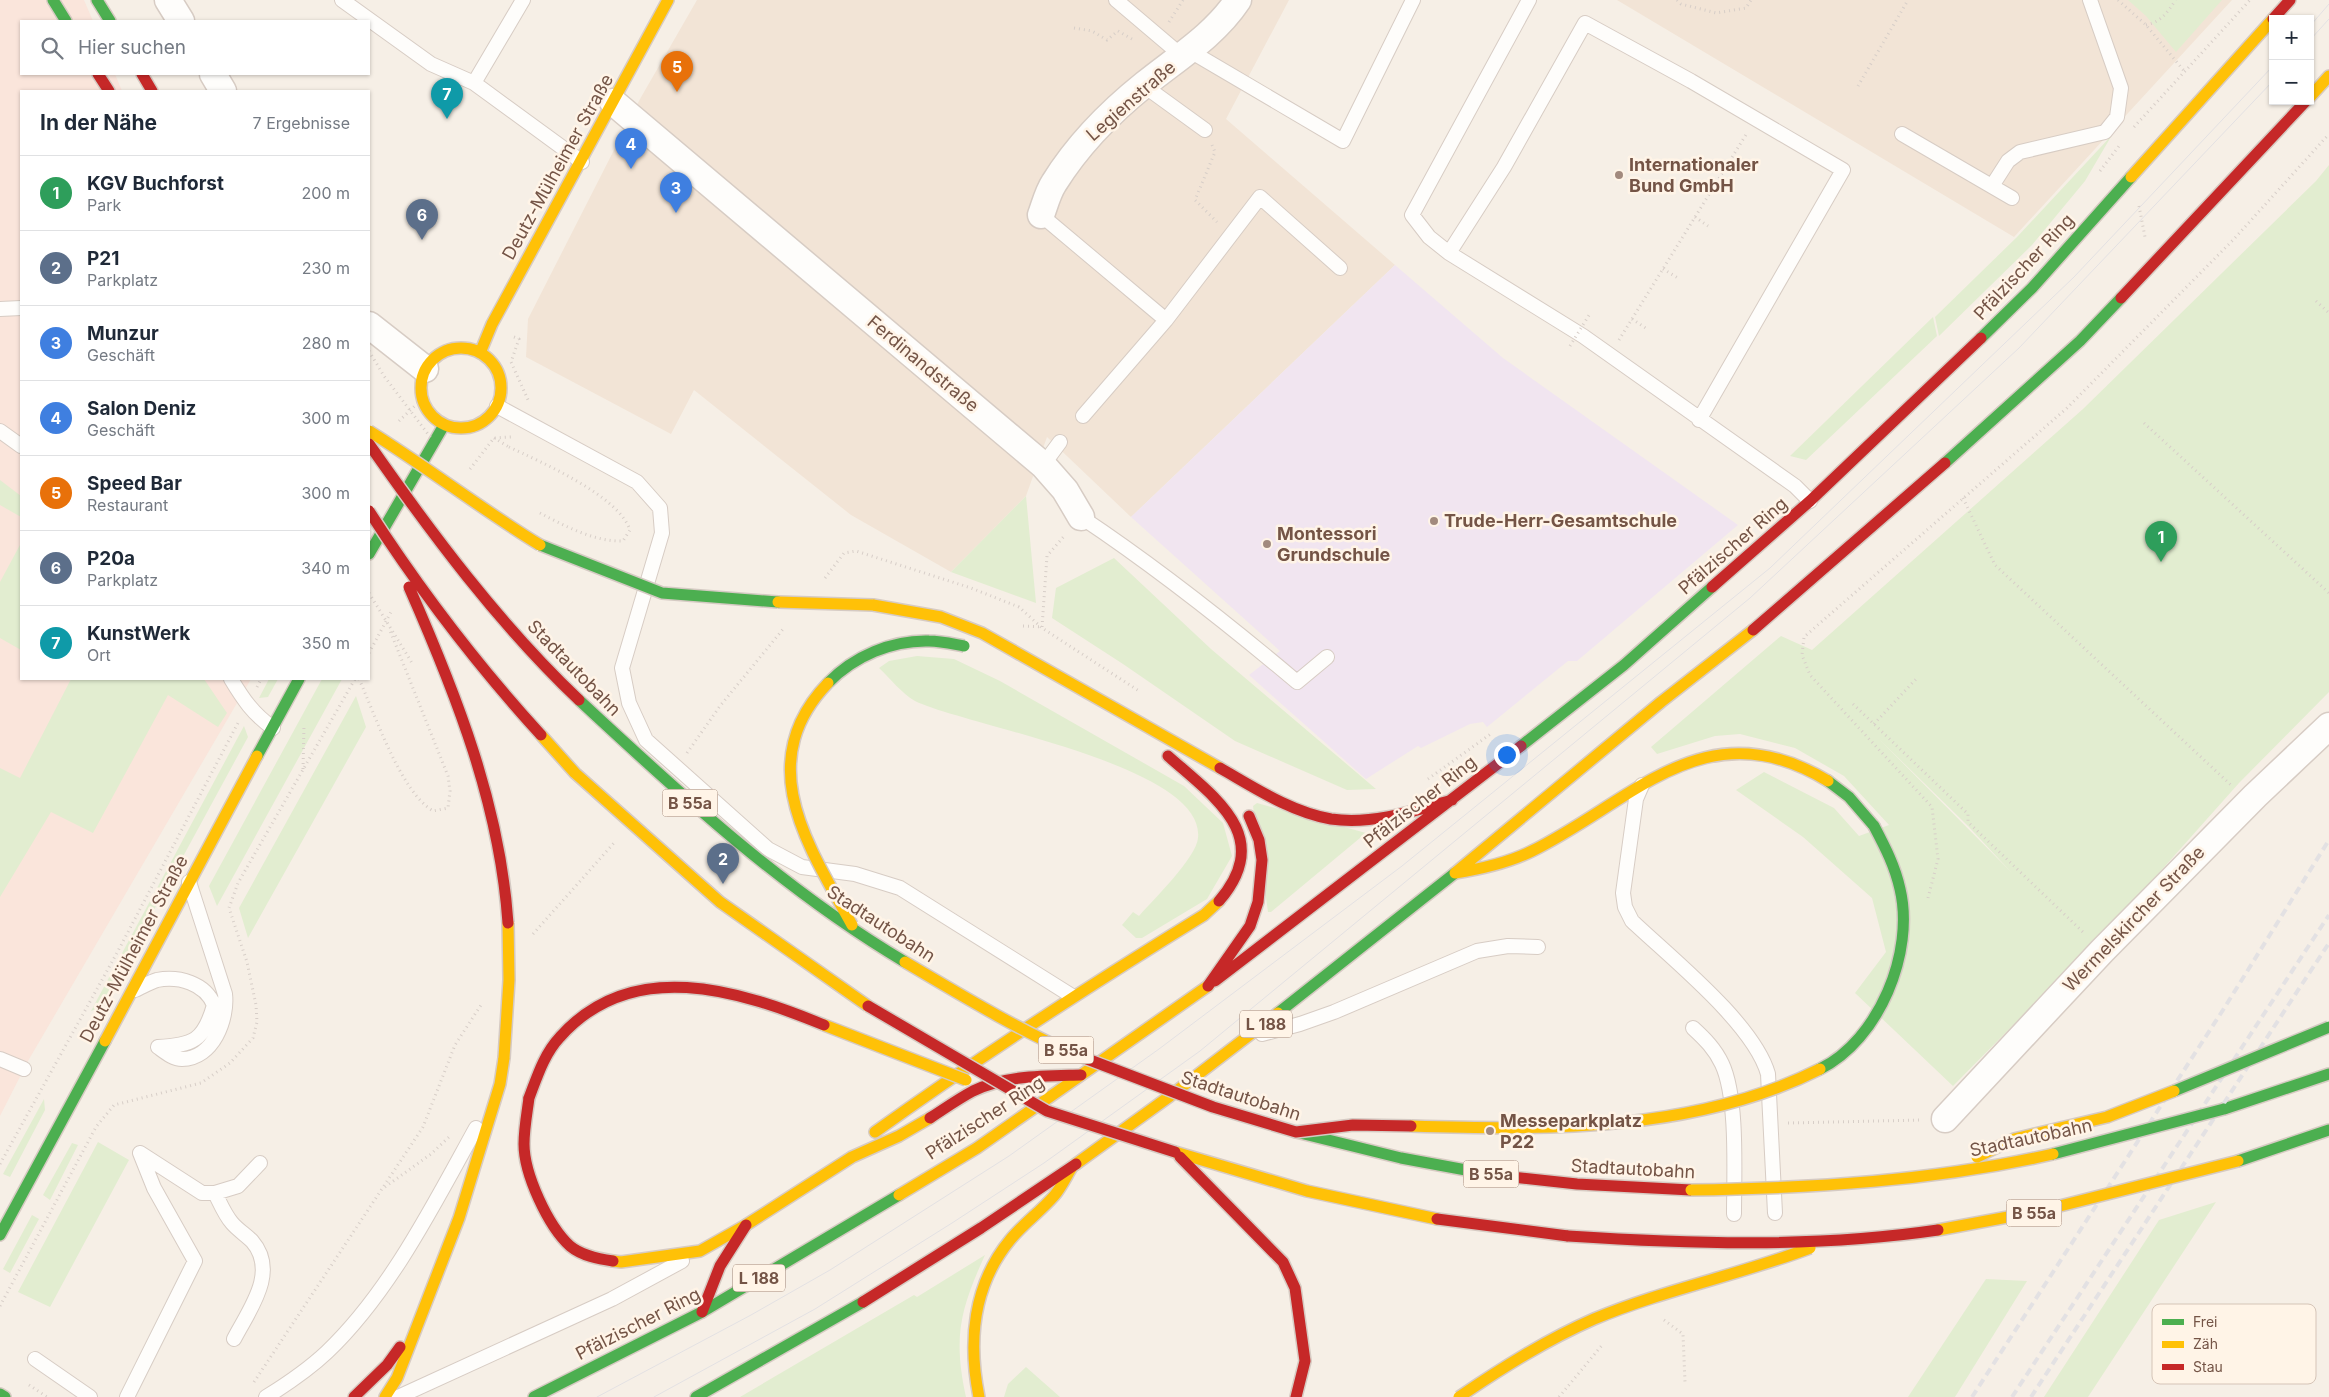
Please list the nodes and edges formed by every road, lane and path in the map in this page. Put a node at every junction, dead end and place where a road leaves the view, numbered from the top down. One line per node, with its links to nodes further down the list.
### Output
1 (53, 0): 21 (main road)
2 (98, 0): 22 (main road)
3 (168, 0): 23 (street)
4 (342, 0): 24 (lane)
5 (523, 0): 36 (lane)
6 (668, 0): 43 (main road, Deutz-Mülheimer Straße)
7 (1116, 0): 29 (lane)
8 (1183, 0): 29 (path)
9 (1238, 0): 30 (street, Legienstraße)
10 (1413, 0): 30 (lane)
11 (1529, 0): 61 (lane)
12 (1677, 0): 13 (path)
13 (1751, 0)
14 (1908, 0): 38 (path)
15 (2090, 0): 53 (lane)
16 (2118, 0): 27 (path)
17 (2176, 0): 27 (path)
18 (2250, 0): 31 (path)
19 (2290, 0): 20 (main road, Pfälzischer Ring / L 188)
20 (2277, 15)
21 (65, 20)
22 (109, 20)
23 (180, 20)
24 (370, 20)
25 (370, 20): 36 (lane)
26 (2269, 23): 95 (main road, Pfälzischer Ring / L 188)
27 (2146, 26): 31 (path)
28 (1074, 28): 29 (path)
29 (1155, 33): 30 (lane)
30 (1186, 53): 37 (street, Legienstraße)
31 (2185, 72): 46 (path)
32 (99, 75): 39 (main road)
33 (143, 75): 40 (main road)
34 (214, 75): 41 (street)
35 (2329, 76): 42 (main road)
36 (474, 83): 51 (lane)
37 (1143, 85): 47 (lane); 56 (street, Legienstraße)
38 (1858, 86)
39 (108, 90)
40 (151, 90)
41 (223, 90)
42 (2314, 93)
43 (613, 102): 51 (main road, Deutz-Mülheimer Straße); 91 (street, Ferdinandstraße)
44 (2302, 105): 129 (main road, L 188)
45 (1756, 119): 57 (path); 61 (lane); 81 (lane)
46 (2133, 128)
47 (1205, 130): 60 (path)
48 (1902, 134): 53 (lane)
49 (2329, 134): 94 (path)
50 (2122, 143): 52 (path)
51 (582, 162): 76 (main road, Deutz-Mülheimer Straße)
52 (2096, 176)
53 (1992, 186): 54 (lane)
54 (2012, 198)
55 (2138, 201): 59 (path)
56 (1041, 215): 71 (lane)
57 (1695, 217): 58 (path); 63 (path)
58 (1708, 226)
59 (2151, 230)
60 (1232, 237): 62 (lane); 71 (lane)
61 (1449, 253): 77 (lane)
62 (1340, 268)
63 (1663, 269): 64 (path); 70 (path)
64 (1678, 278)
65 (2316, 302): 69 (path)
66 (20, 308): 67 (lane)
67 (0, 310)
68 (1591, 312): 74 (path, bridge)
69 (2329, 313)
70 (1632, 319): 73 (path); 77 (path)
71 (1166, 320): 80 (lane)
72 (370, 326): 78 (street)
73 (1647, 329)
74 (1570, 346)
75 (370, 353): 87 (path, bridge)
76 (480, 353): 78 (main road); 79 (main road)
77 (1610, 356): 81 (lane)
78 (425, 369): 83 (main road)
79 (497, 406): 83 (main road); 120 (lane)
80 (1083, 416)
81 (1700, 420): 95 (lane)
82 (2144, 423): 102 (path)
83 (444, 425): 100 (main road)
84 (0, 431): 89 (lane)
85 (370, 432): 125 (main road, bridge)
86 (494, 438): 96 (path, bridge)
87 (432, 440)
88 (1060, 442): 91 (lane)
89 (20, 445)
90 (370, 445): 132 (main road, Stadtautobahn / B 55a, bridge)
91 (1043, 466): 98 (street, Ferdinandstraße)
92 (464, 472): 93 (path)
93 (472, 476)
94 (1963, 498): 126 (path); 131 (path)
95 (1810, 501): 125 (main road, Pfälzischer Ring / L 188)
96 (530, 507)
97 (370, 513): 99 (main road, B 55a, bridge)
98 (1081, 517): 101 (path); 107 (lane, Ferdinandstraße)
99 (391, 545): 147 (main road, bridge); 148 (main road, B 55a, bridge)
100 (370, 552)
101 (820, 584)
102 (2329, 592)
103 (370, 595): 105 (path, bridge)
104 (788, 622): 120 (path)
105 (389, 628): 108 (path, bridge); 113 (path, bridge)
106 (978, 650): 132 (main road, bridge)
107 (1327, 657)
108 (415, 669)
109 (1916, 679): 115 (path)
110 (231, 680): 117 (lane)
111 (298, 680): 117 (main road, Deutz-Mülheimer Straße)
112 (354, 680): 121 (path)
113 (359, 680)
114 (1853, 704): 115 (path)
115 (1874, 724): 135 (path)
116 (2329, 726): 126 (street, Wermelskircher Straße)
117 (273, 728): 130 (main road, Deutz-Mülheimer Straße)
118 (1499, 729): 122 (path)
119 (227, 744): 158 (path)
120 (676, 768): 138 (lane)
121 (303, 769)
122 (1423, 782)
123 (1642, 783): 129 (main road); 150 (lane); 153 (main road, bridge)
124 (1217, 784): 138 (main road)
125 (1452, 800): 136 (main road, Pfälzischer Ring / L 188)
126 (2249, 802): 135 (street, Wermelskircher Straße)
127 (1244, 810): 136 (main road)
128 (619, 838): 133 (path)
129 (1455, 873): 142 (main road, L 188)
130 (189, 880): 137 (main road, Deutz-Mülheimer Straße); 137 (lane)
131 (1927, 904)
132 (854, 929): 153 (main road, Stadtautobahn / B 55a, bridge)
133 (530, 936)
134 (1538, 947): 142 (lane)
135 (2102, 950): 149 (street, Wermelskircher Straße)
136 (1208, 986): 146 (main road, Pfälzischer Ring / L 188)
137 (130, 992): 166 (main road, Deutz-Mülheimer Straße)
138 (1072, 996): 156 (main road)
139 (482, 1004): 161 (path)
140 (2329, 1027): 160 (main road, B 55a, bridge)
141 (1693, 1028): 164 (lane)
142 (1250, 1037): 159 (main road, L 188)
143 (0, 1059): 144 (lane)
144 (24, 1070)
145 (2329, 1074): 160 (main road, Stadtautobahn / B 55a, bridge)
146 (1081, 1075): 156 (main road); 170 (main road, Pfälzischer Ring / L 188)
147 (500, 1084): 172 (main road); 182 (lane)
148 (1046, 1111): 155 (main road, B 55a, bridge); 168 (main road, bridge)
149 (1946, 1119): 150 (path)
150 (1770, 1124): 163 (lane)
151 (96, 1127): 169 (path)
152 (2329, 1130): 167 (main road, B 55a, bridge)
153 (1296, 1132): 160 (main road, Stadtautobahn / B 55a, bridge)
154 (452, 1133): 161 (path)
155 (1175, 1152): 167 (main road, B 55a, bridge); 189 (main road)
156 (852, 1157): 165 (main road)
157 (260, 1163): 162 (lane)
158 (0, 1164)
159 (1072, 1167): 187 (main road, L 188); 188 (main road)
160 (1944, 1174)
161 (384, 1188): 177 (path)
162 (215, 1193): 173 (lane); 181 (lane)
163 (1775, 1213)
164 (1734, 1214)
165 (746, 1225): 168 (main road); 170 (main road)
166 (0, 1235)
167 (1827, 1242): 190 (main road, bridge)
168 (700, 1251): 185 (lane)
169 (0, 1306)
170 (702, 1312): 186 (main road, Pfälzischer Ring / L 188)
171 (1656, 1317): 176 (path)
172 (420, 1319): 183 (main road); 184 (main road)
173 (234, 1339)
174 (1606, 1341): 191 (path)
175 (35, 1360): 180 (lane)
176 (1685, 1382)
177 (251, 1386)
178 (0, 1394): 179 (main road)
179 (5, 1397)
180 (90, 1397)
181 (126, 1397)
182 (266, 1397)
183 (354, 1397)
184 (385, 1397)
185 (398, 1397)
186 (534, 1397)
187 (696, 1397)
188 (979, 1397)
189 (1296, 1397)
190 (1459, 1397)
191 (1559, 1397)

